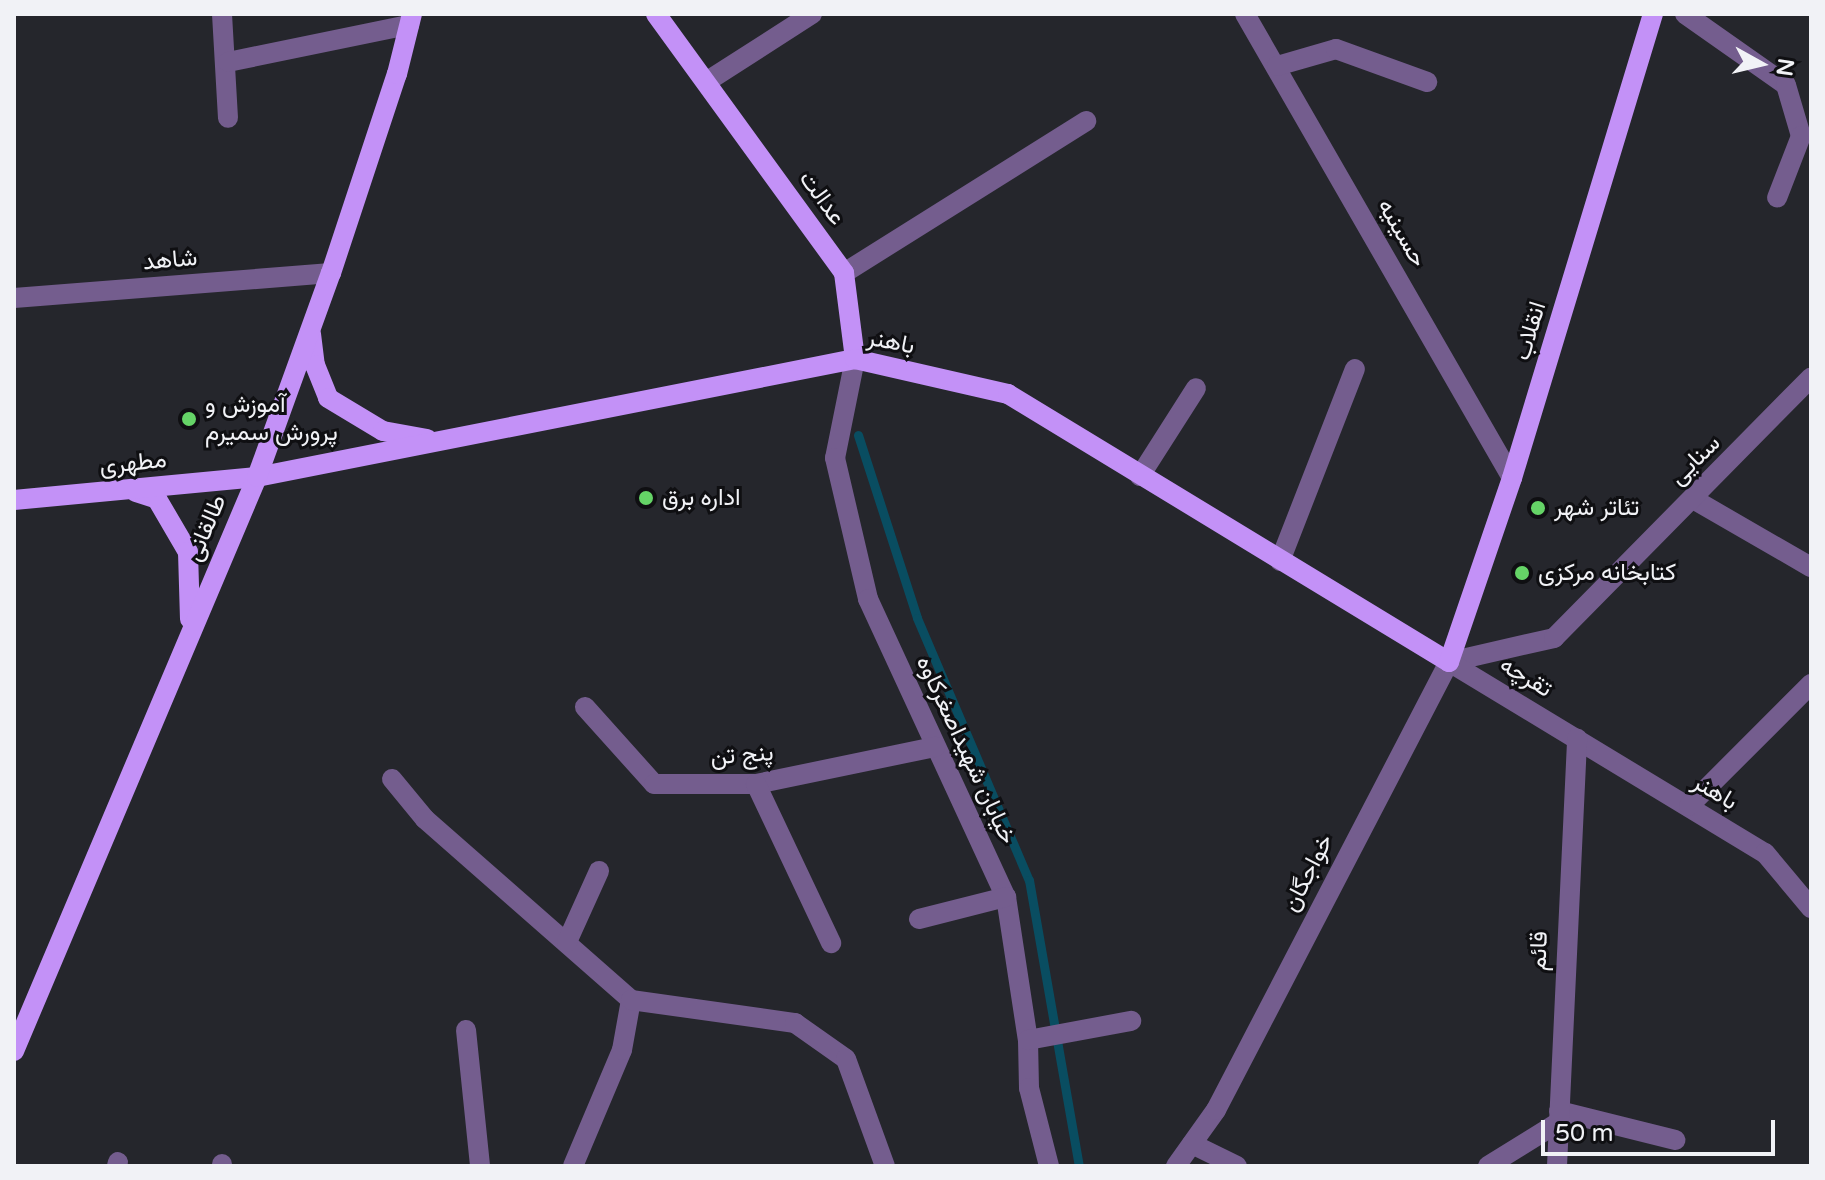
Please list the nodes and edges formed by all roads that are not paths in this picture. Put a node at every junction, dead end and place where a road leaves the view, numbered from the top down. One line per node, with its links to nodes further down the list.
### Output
1 (222, 14): 8 (street)
2 (656, 14): 10 (main road, عدالت)
3 (812, 14): 10 (street)
4 (1245, 14): 9 (street, حسینیه)
5 (1653, 14): 26 (main road, انقلاب)
6 (1685, 14): 14 (street)
7 (410, 19): 8 (street); 15 (main road, طالقانی)
8 (228, 62): 12 (street)
9 (1277, 66): 11 (street); 26 (street, حسینیه)
10 (706, 82): 16 (main road, عدالت)
11 (1427, 82)
12 (228, 118)
13 (1086, 121): 16 (street)
14 (1777, 198)
15 (331, 273): 17 (street, شاهد); 18 (main road, طالقانی)
16 (844, 273): 19 (main road, عدالت)
17 (14, 298)
18 (311, 330): 23 (main road); 25 (main road, طالقانی)
19 (855, 359): 23 (main road, باهنر); 24 (main road, باهنر); 37 (street, خیابان شهیداصغرکاوه)
20 (1355, 369): 30 (street)
21 (1811, 377): 28 (street, سنایی)
22 (1196, 388): 24 (street)
23 (448, 441): 25 (main road, باهنر)
24 (1140, 476): 30 (main road, باهنر)
25 (257, 477): 27 (main road, مطهری); 32 (main road, طالقانی)
26 (1512, 478): 33 (main road, انقلاب)
27 (128, 489): 29 (main road, مطهری); 32 (main road)
28 (1693, 499): 31 (street); 33 (street, سنایی)
29 (14, 500)
30 (1280, 561): 33 (main road, باهنر)
31 (1811, 567)
32 (189, 633): 51 (main road, طالقانی)
33 (1449, 662): 36 (street, تقرچه); 54 (street, خواجگان)
34 (1811, 684): 40 (street)
35 (585, 707): 39 (street, پنج تن)
36 (1577, 738): 40 (street, باهنر); 52 (street, قائم)
37 (935, 747): 39 (street, پنج تن); 42 (street, خیابان شهیداصغرکاوه)
38 (392, 779): 45 (street)
39 (756, 784): 46 (street)
40 (1689, 806): 43 (street, باهنر)
41 (599, 871): 45 (street)
42 (1006, 897): 44 (street); 50 (street, خیابان شهیداصغرکاوه)
43 (1811, 908)
44 (919, 919)
45 (567, 942): 47 (street)
46 (831, 943)
47 (631, 1000): 56 (street); 57 (street)
48 (1131, 1021): 50 (street)
49 (466, 1030): 55 (street)
50 (1028, 1040): 58 (street, خیابان شهیداصغرکاوه)
51 (14, 1051)
52 (1559, 1116): 53 (street); 61 (street); 62 (street, قائم)
53 (1675, 1140)
54 (1192, 1144): 59 (street, خواجگان); 60 (street)
55 (480, 1166)
56 (573, 1166)
57 (885, 1166)
58 (1049, 1166)
59 (1176, 1166)
60 (1237, 1166)
61 (1488, 1166)
62 (1557, 1166)

